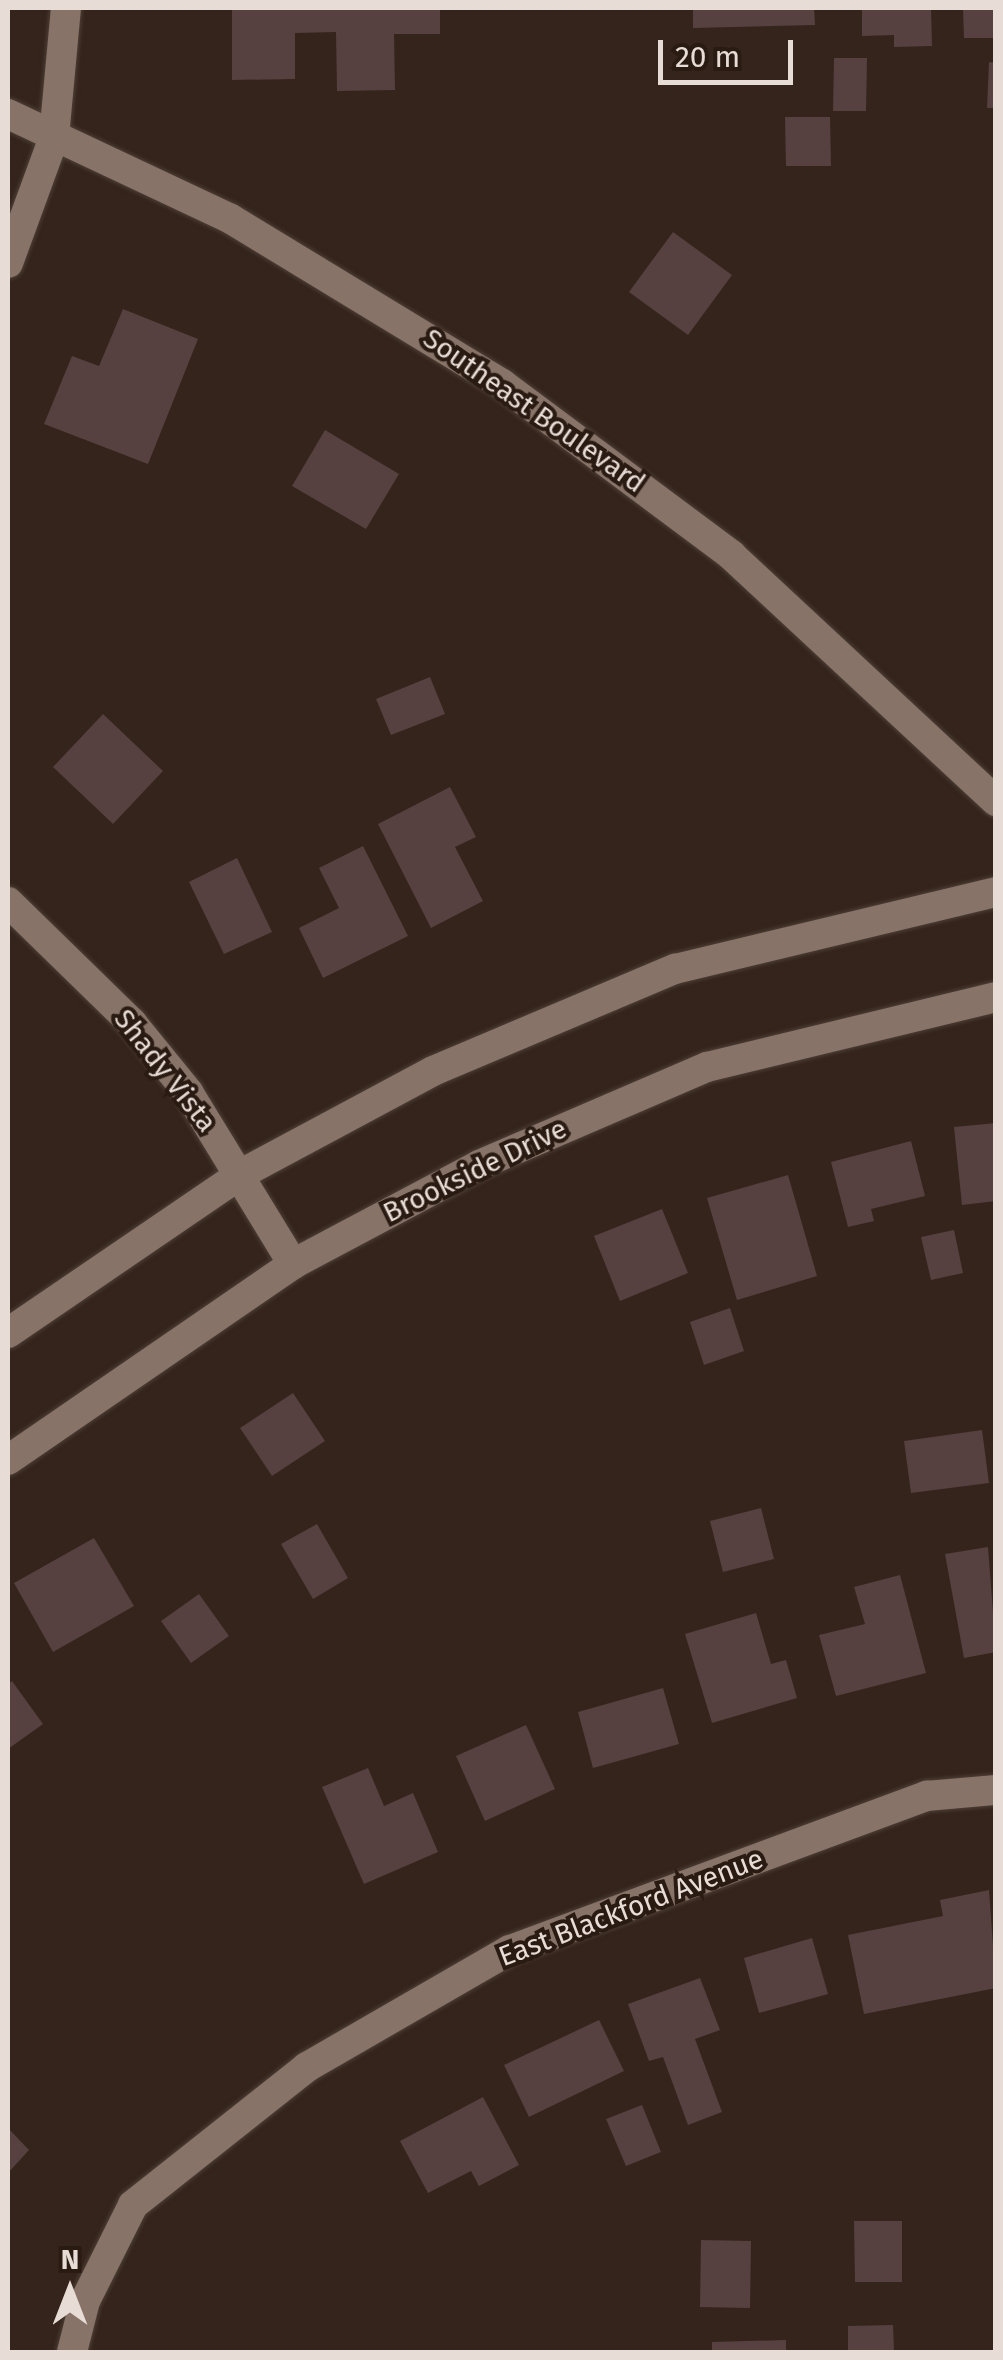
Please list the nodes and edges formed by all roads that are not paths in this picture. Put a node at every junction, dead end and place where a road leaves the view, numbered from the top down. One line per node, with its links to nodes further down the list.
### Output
1 (66, 8): 3 (street)
2 (8, 114): 3 (street, Southeast Boulevard)
3 (54, 137): 4 (street); 5 (street, Southeast Boulevard)
4 (8, 264)
5 (996, 801)
6 (996, 892): 9 (street)
7 (8, 902): 9 (street, Shady Vista)
8 (996, 997): 10 (street, Brookside Drive)
9 (241, 1174): 10 (street, Shady Vista); 11 (street)
10 (293, 1264): 12 (street, Brookside Drive)
11 (8, 1333)
12 (8, 1460)
13 (996, 1790): 14 (street, East Blackford Avenue)
14 (72, 2352)

